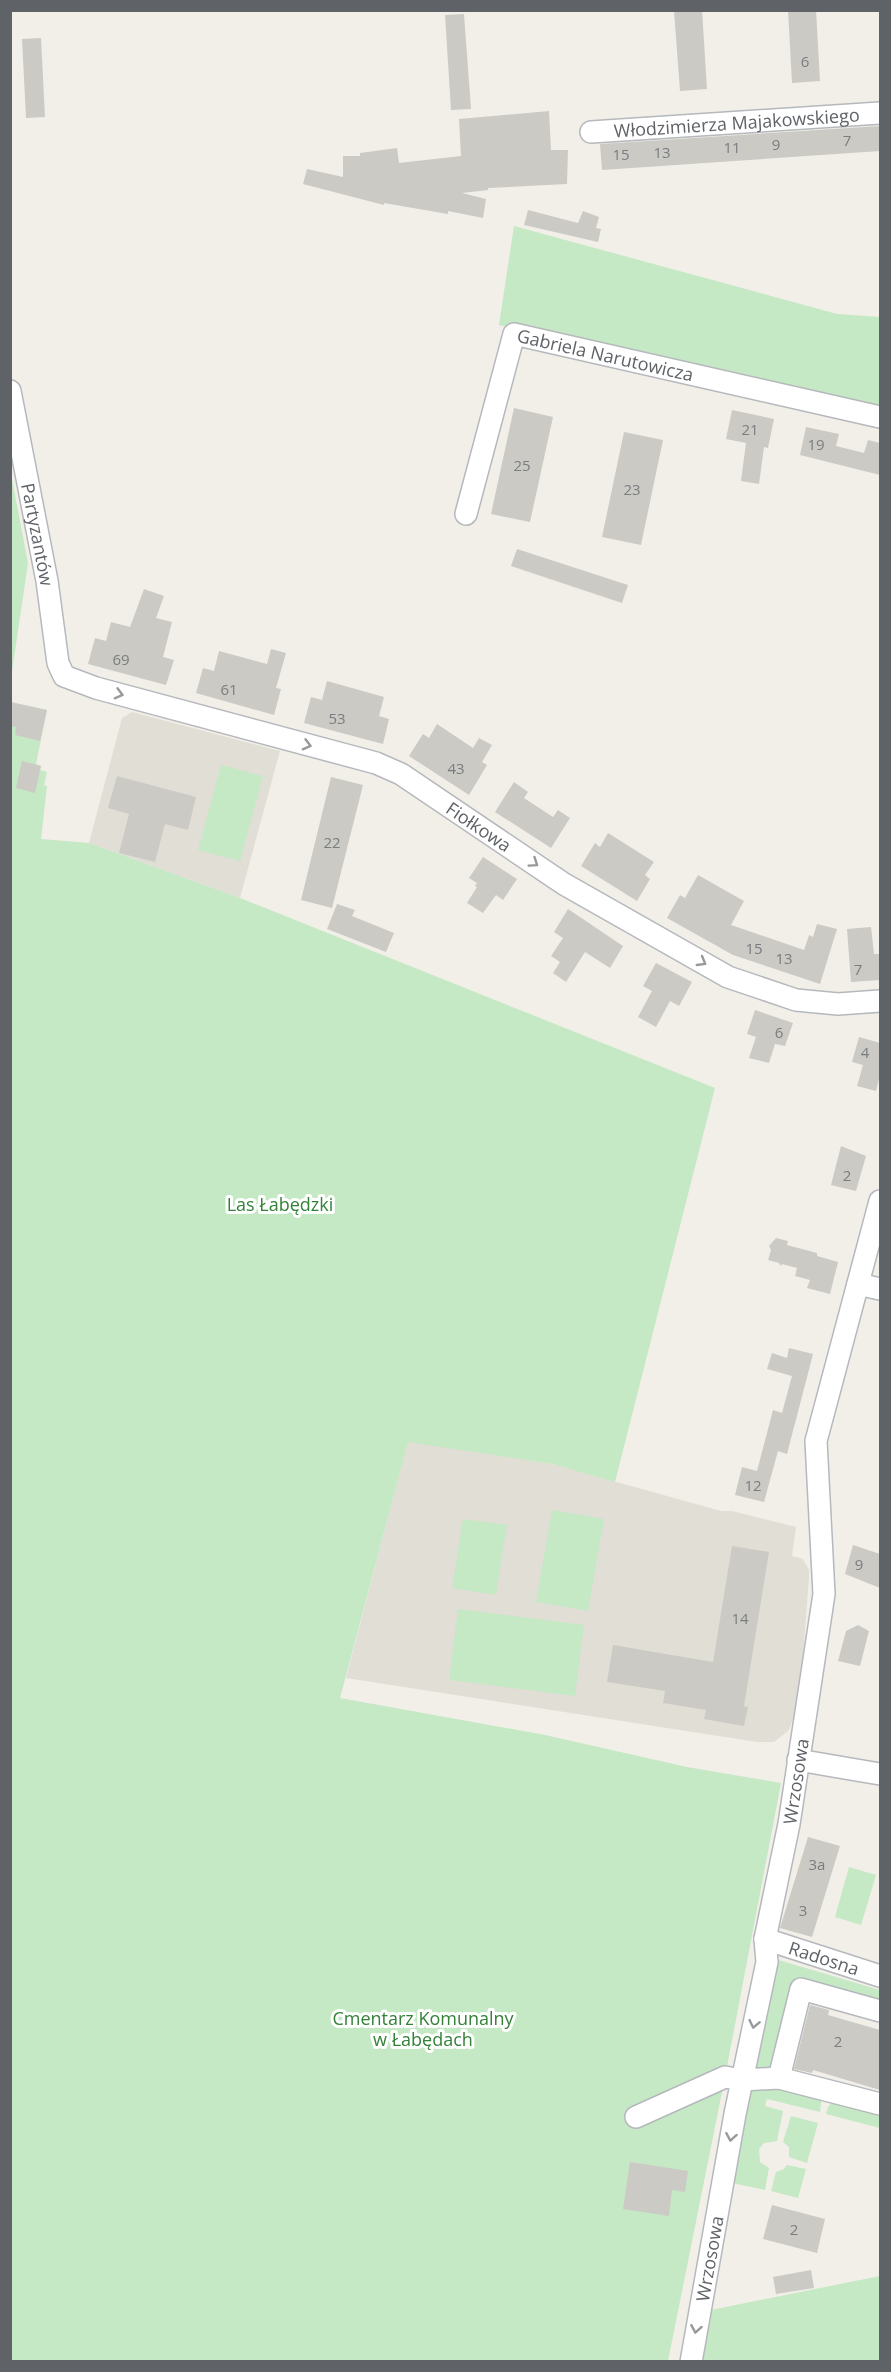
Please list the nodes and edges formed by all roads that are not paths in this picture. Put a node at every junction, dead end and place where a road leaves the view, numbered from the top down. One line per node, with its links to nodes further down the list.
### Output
1 (880, 113): 2 (street, Włodzimierza Majakowskiego)
2 (591, 132)
3 (10, 391): 6 (street, Partyzantów)
4 (880, 417): 5 (street, Gabriela Narutowicza)
5 (466, 514)
6 (64, 676): 7 (street, Fiołkowa, one-way to 7)
7 (880, 1001)
8 (880, 1201): 9 (street, Wrzosowa)
9 (858, 1284): 10 (street); 11 (street, Wrzosowa)
10 (880, 1289)
11 (798, 1760): 12 (street); 13 (street, Wrzosowa)
12 (880, 1774)
13 (765, 1939): 14 (street, Radosna); 17 (street, Wrzosowa, one-way to 17)
14 (880, 1976)
15 (880, 2011): 16 (street)
16 (779, 2078): 17 (street); 18 (street)
17 (742, 2080): 19 (street); 20 (street, Wrzosowa, one-way to 20)
18 (880, 2104)
19 (636, 2116)
20 (691, 2361)

